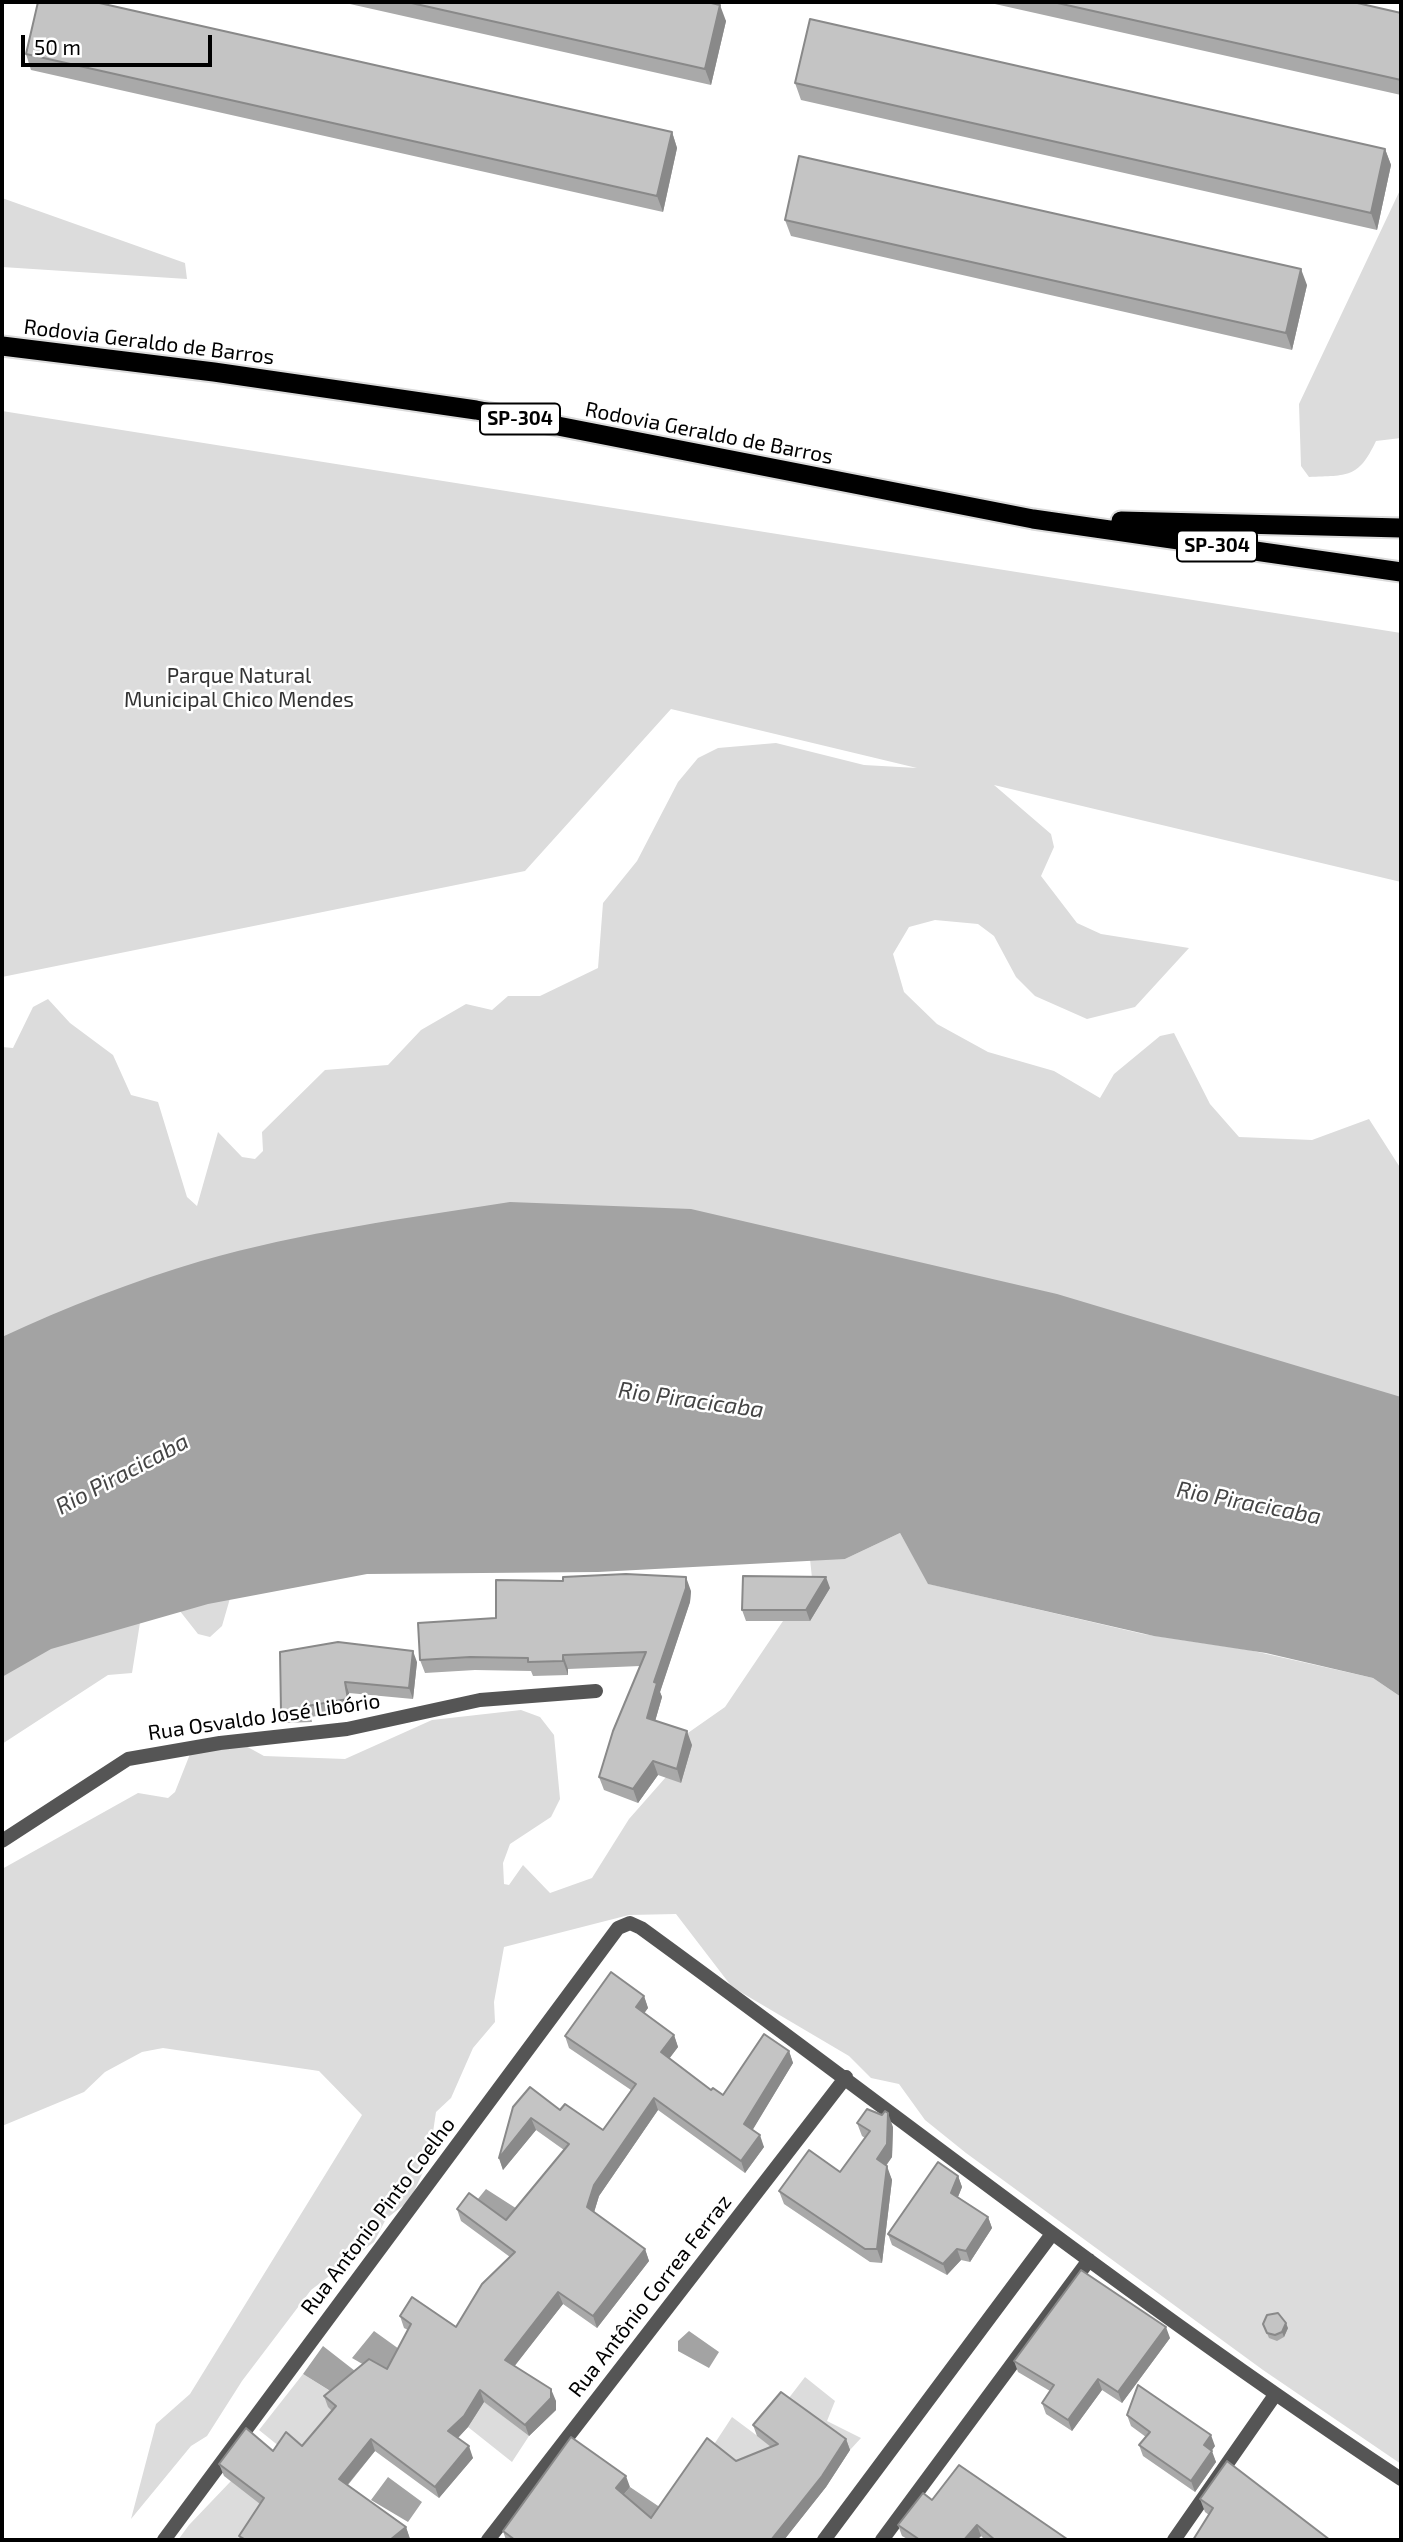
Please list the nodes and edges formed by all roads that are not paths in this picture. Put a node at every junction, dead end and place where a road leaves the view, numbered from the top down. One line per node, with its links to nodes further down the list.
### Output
1 (2, 346): 2 (highway, Rodovia Geraldo de Barros / SP-304)
2 (1033, 519): 3 (highway, Rodovia Geraldo de Barros / SP-304); 4 (highway, Rodovia Geraldo de Barros / SP-304)
3 (1401, 528)
4 (1401, 572)
5 (596, 1691): 6 (street, Rua Osvaldo José Libório)
6 (2, 1841)
7 (846, 2077): 8 (street); 12 (street, Rua Antonio Pinto Coelho); 13 (street, Rua Antônio Correa Ferraz)
8 (1052, 2234): 9 (street); 14 (street)
9 (1088, 2260): 10 (street); 15 (street)
10 (1275, 2395): 11 (street); 16 (street)
11 (1401, 2479)
12 (164, 2540)
13 (488, 2540)
14 (824, 2540)
15 (882, 2540)
16 (1174, 2540)

